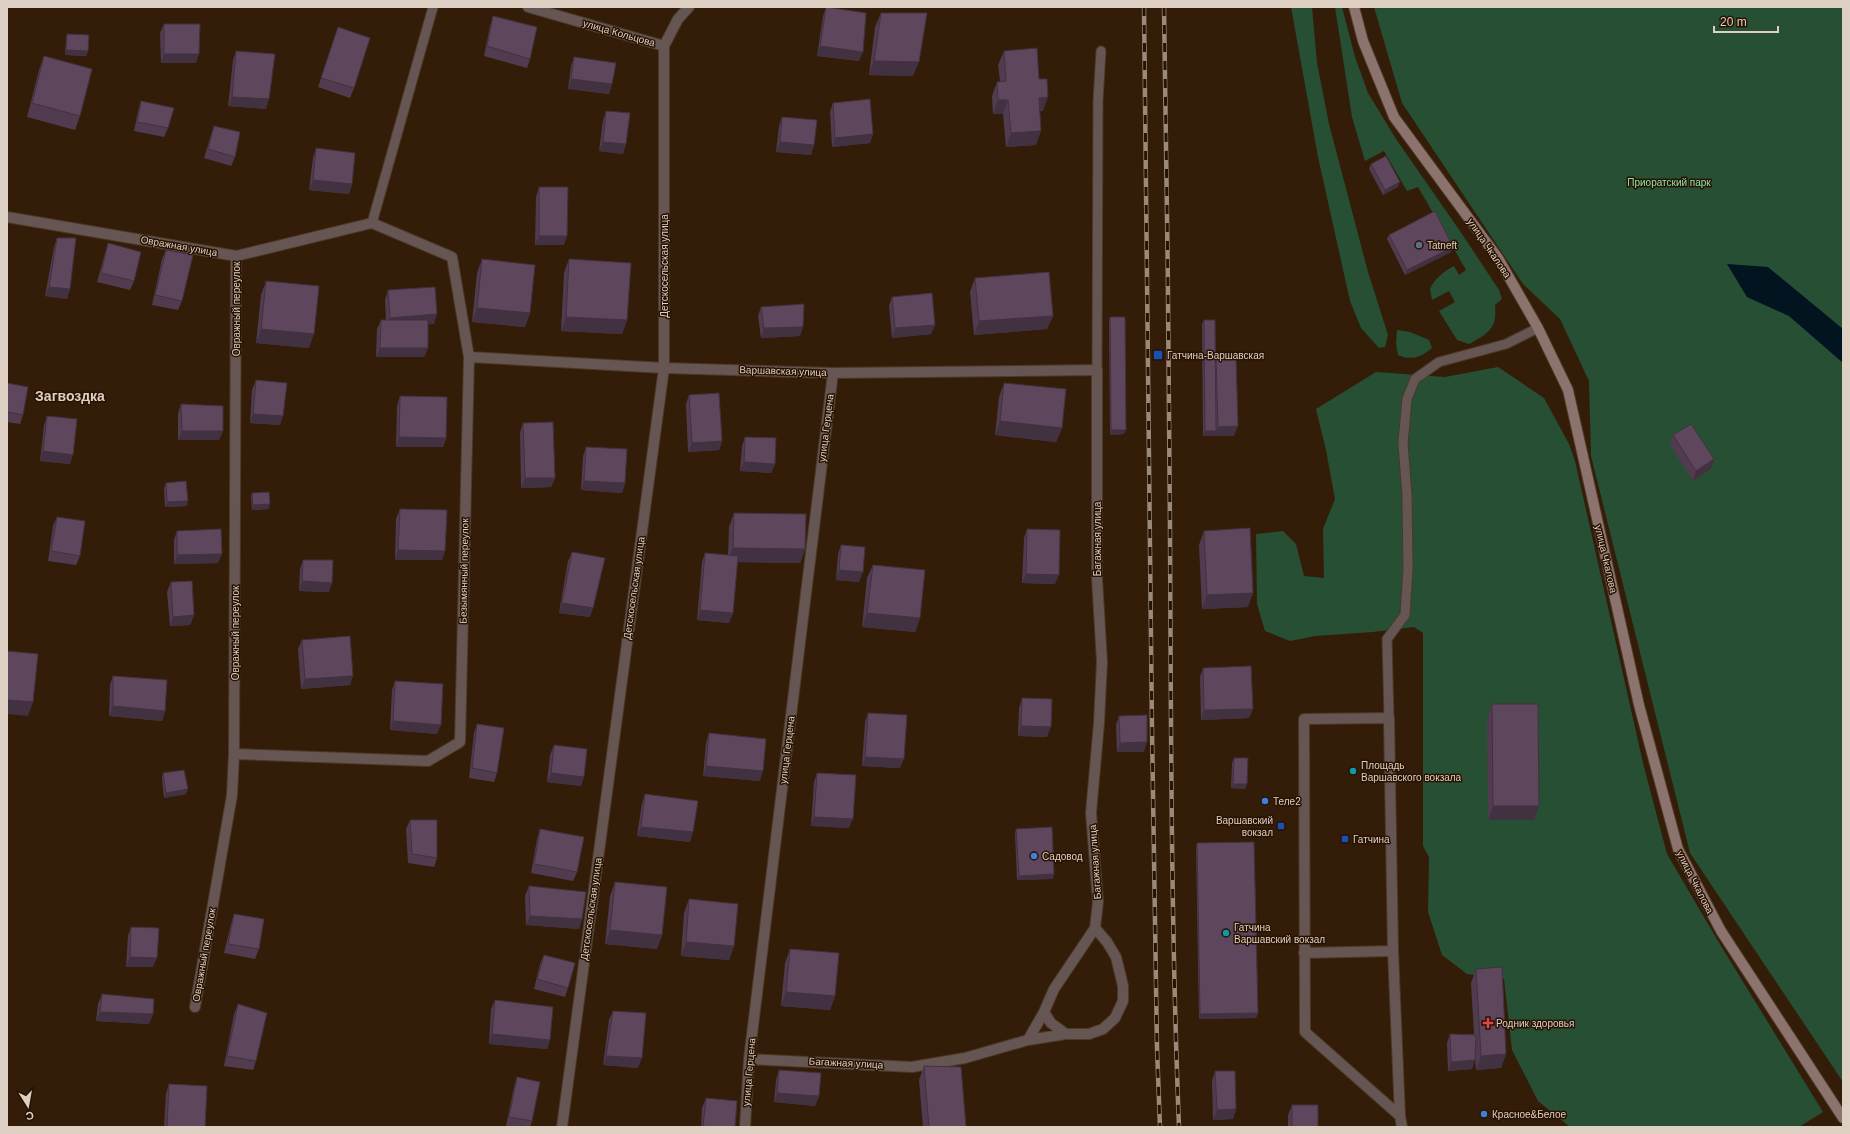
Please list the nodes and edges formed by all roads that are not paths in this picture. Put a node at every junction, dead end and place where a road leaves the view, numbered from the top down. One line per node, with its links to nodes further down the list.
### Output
1 (433, 7): 8 (lane)
2 (528, 7): 5 (street, улица Кольцова)
3 (689, 7): 5 (street, улица Кольцова)
4 (1354, 7): 10 (main road, улица Чкалова)
5 (664, 46): 12 (street, Детскосельская улица)
6 (1101, 51): 13 (lane)
7 (7, 217): 9 (street, Овражная улица)
8 (372, 223): 9 (street, Овражная улица); 11 (street, Безымянный переулок)
9 (236, 256): 16 (street, Овражный переулок)
10 (1538, 328): 15 (lane); 26 (main road, улица Чкалова)
11 (469, 357): 12 (street, Варшавская улица); 16 (street, Безымянный переулок)
12 (664, 368): 14 (street, Варшавская улица); 27 (street, Детскосельская улица)
13 (1097, 370): 14 (street, Варшавская улица); 17 (street, Багажная улица)
14 (833, 373): 24 (street, улица Герцена)
15 (1389, 718): 18 (street); 19 (street)
16 (234, 754): 20 (street, Овражный переулок)
17 (1095, 928): 21 (street); 22 (street, Багажная улица)
18 (1393, 951): 19 (street); 25 (street)
19 (1304, 953): 25 (street)
20 (195, 1007)
21 (1044, 1012): 22 (street); 23 (street)
22 (1066, 1034): 23 (street, Багажная улица)
23 (1028, 1040): 24 (street, Багажная улица)
24 (750, 1059): 28 (street, улица Герцена)
25 (1400, 1116): 29 (street)
26 (1843, 1118)
27 (562, 1127)
28 (745, 1127)
29 (1402, 1127)

